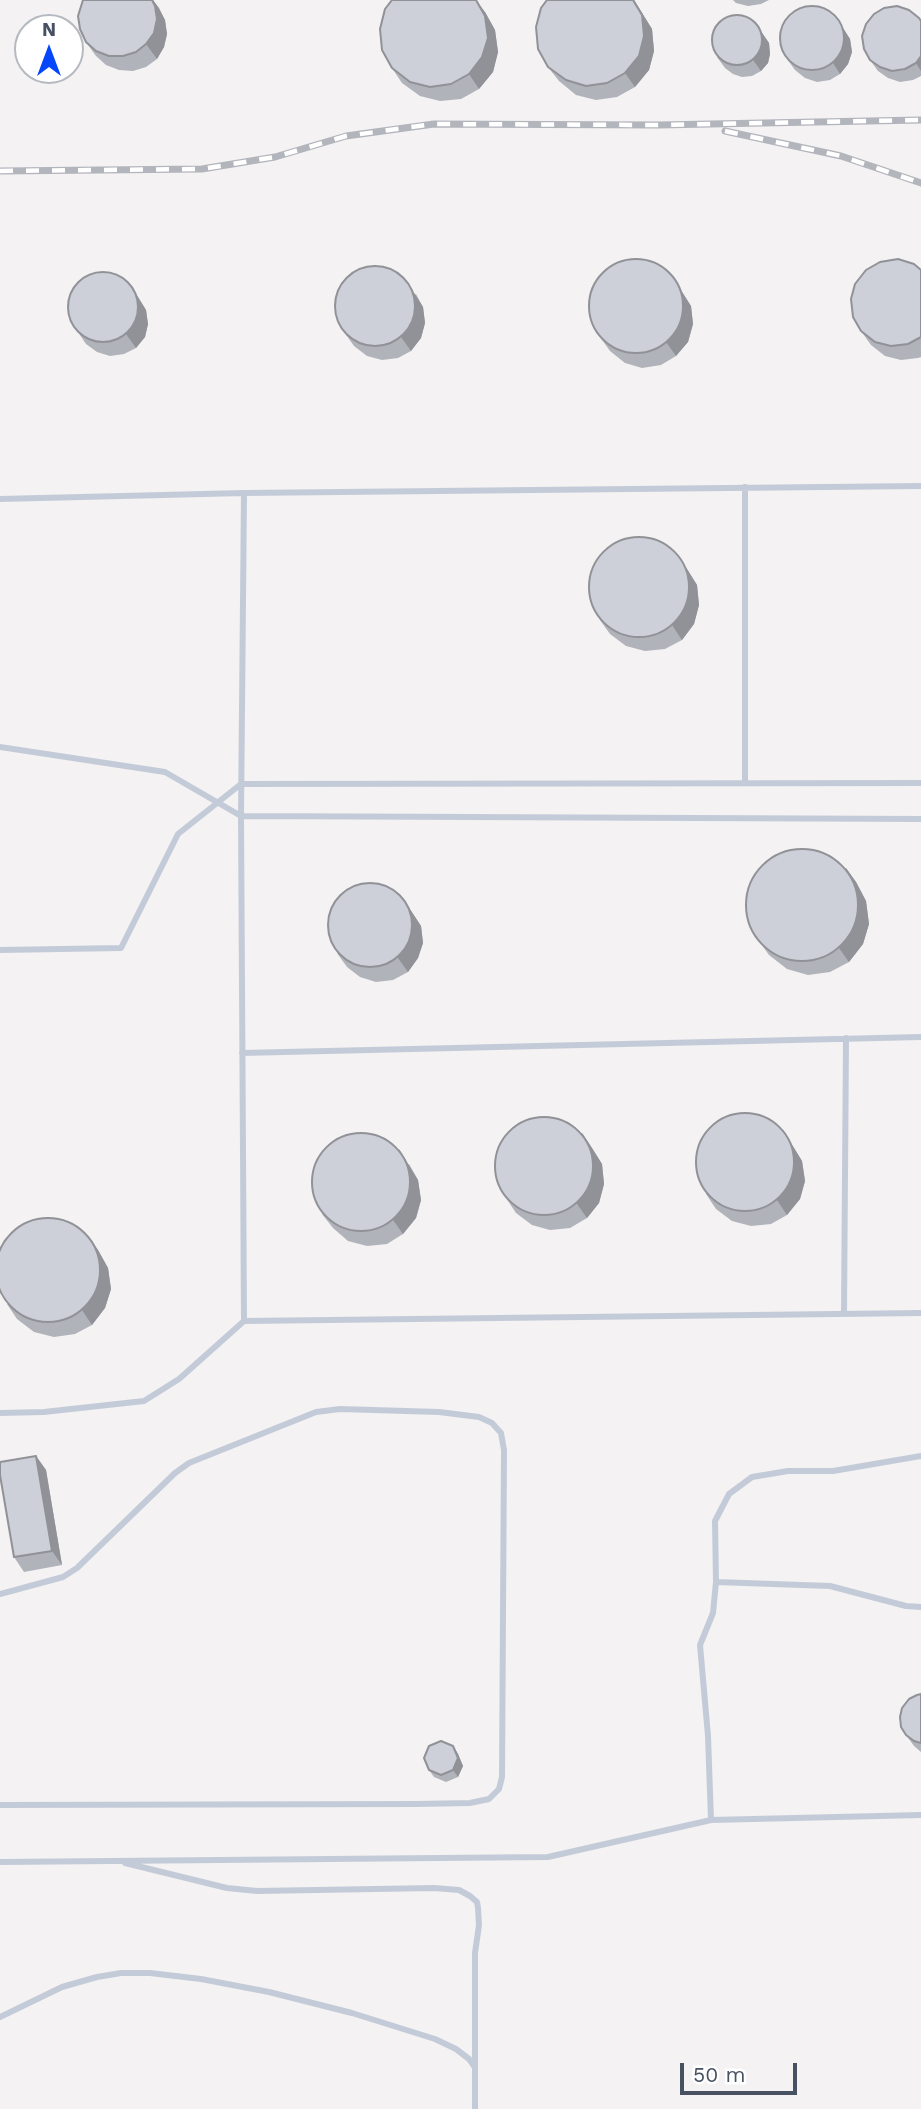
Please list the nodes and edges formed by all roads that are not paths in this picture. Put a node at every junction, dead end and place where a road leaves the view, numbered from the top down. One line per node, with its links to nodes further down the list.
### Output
1 (921, 486): 2 (lane)
2 (745, 487): 3 (lane); 6 (lane)
3 (244, 493): 4 (lane); 8 (lane)
4 (0, 499)
5 (0, 747): 9 (lane)
6 (745, 782): 7 (lane); 8 (lane)
7 (921, 783)
8 (241, 784): 9 (lane); 10 (lane)
9 (218, 802): 10 (lane); 12 (lane)
10 (241, 816): 11 (lane); 15 (lane)
11 (921, 819)
12 (0, 950)
13 (921, 1037): 14 (lane)
14 (846, 1038): 15 (lane); 17 (lane)
15 (242, 1053): 18 (lane)
16 (921, 1313): 17 (lane)
17 (844, 1314): 18 (lane)
18 (244, 1321): 19 (lane)
19 (0, 1413)
20 (921, 1456): 21 (lane)
21 (716, 1582): 23 (lane); 26 (lane)
22 (0, 1594): 24 (lane)
23 (921, 1607)
24 (0, 1805)
25 (921, 1815): 26 (lane)
26 (711, 1820): 27 (lane)
27 (116, 1861): 28 (lane); 30 (lane)
28 (0, 1862)
29 (0, 2017): 30 (lane)
30 (475, 2068): 31 (lane)
31 (475, 2109)

